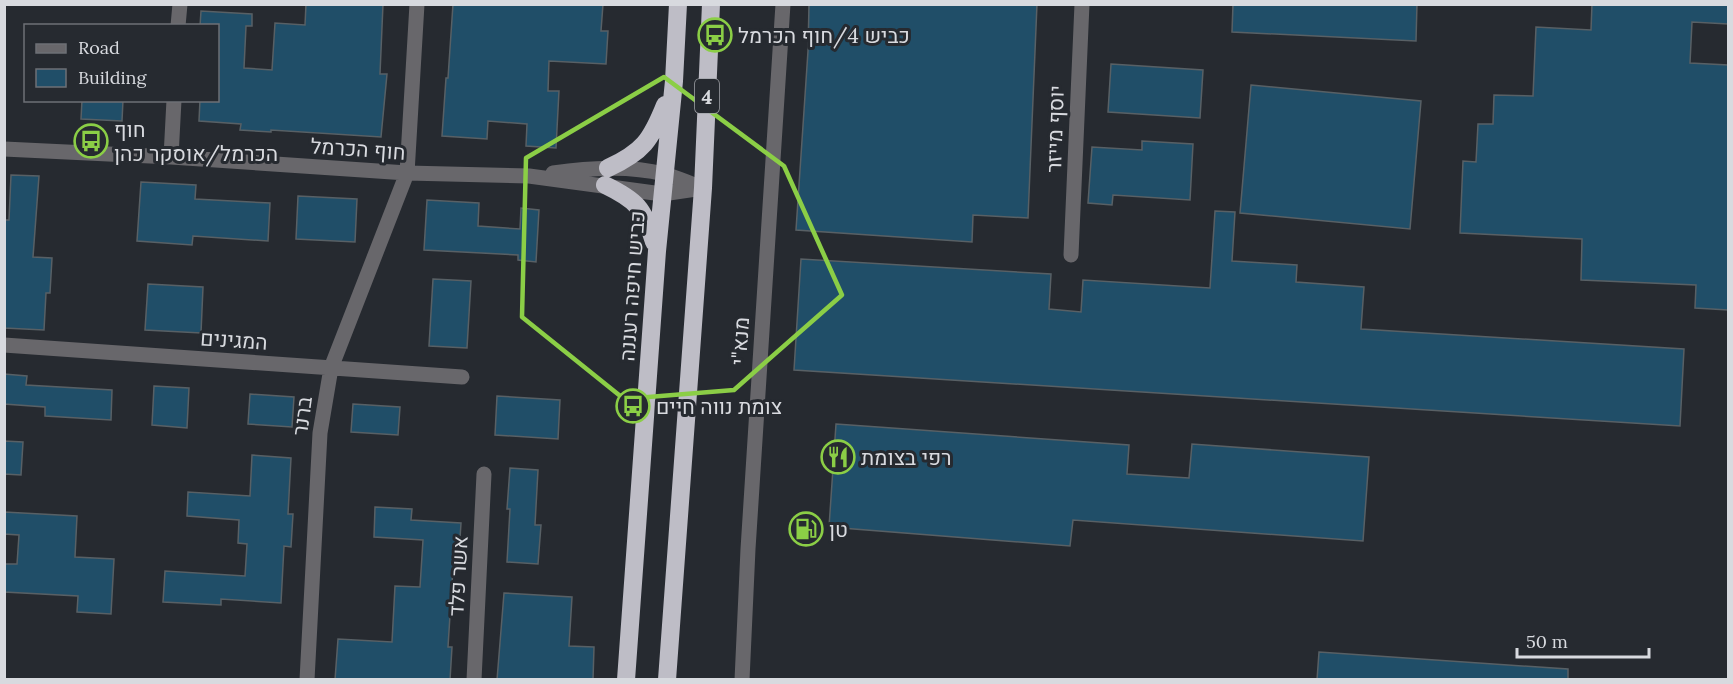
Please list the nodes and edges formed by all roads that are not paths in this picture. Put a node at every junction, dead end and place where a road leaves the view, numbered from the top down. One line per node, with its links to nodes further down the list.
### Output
1 (180, 4): 7 (street)
2 (417, 4): 12 (street, ברנר)
3 (678, 4): 8 (highway, כביש חיפה רעננה / 4)
4 (711, 4): 15 (highway, 4)
5 (783, 4): 27 (street, מנא"י)
6 (1082, 4): 18 (street, יוסף מייזר)
7 (178, 24)
8 (674, 81): 13 (highway, כביש חיפה רעננה / 4); 14 (highway)
9 (174, 102): 11 (street)
10 (4, 149): 11 (street, חוף הכרמל)
11 (171, 157): 12 (street, חוף הכרמל)
12 (407, 173): 14 (street, חוף הכרמל); 20 (street, ברנר)
13 (664, 174): 14 (street, חוף הכרמל); 15 (street, חוף הכרמל); 16 (highway, כביש חיפה רעננה / 4)
14 (606, 176): 16 (street, חוף הכרמל); 17 (highway)
15 (703, 188): 16 (street, חוף הכרמל); 26 (highway, 4)
16 (662, 194): 17 (highway, כביש חיפה רעננה / 4)
17 (657, 251): 25 (highway, כביש חיפה רעננה / 4)
18 (1071, 255)
19 (4, 345): 20 (street, המגינים)
20 (331, 368): 21 (street, המגינים); 23 (street, ברנר)
21 (462, 377)
22 (484, 474): 24 (street, אשר פלד)
23 (307, 680)
24 (474, 680)
25 (626, 680)
26 (667, 680)
27 (742, 680)

